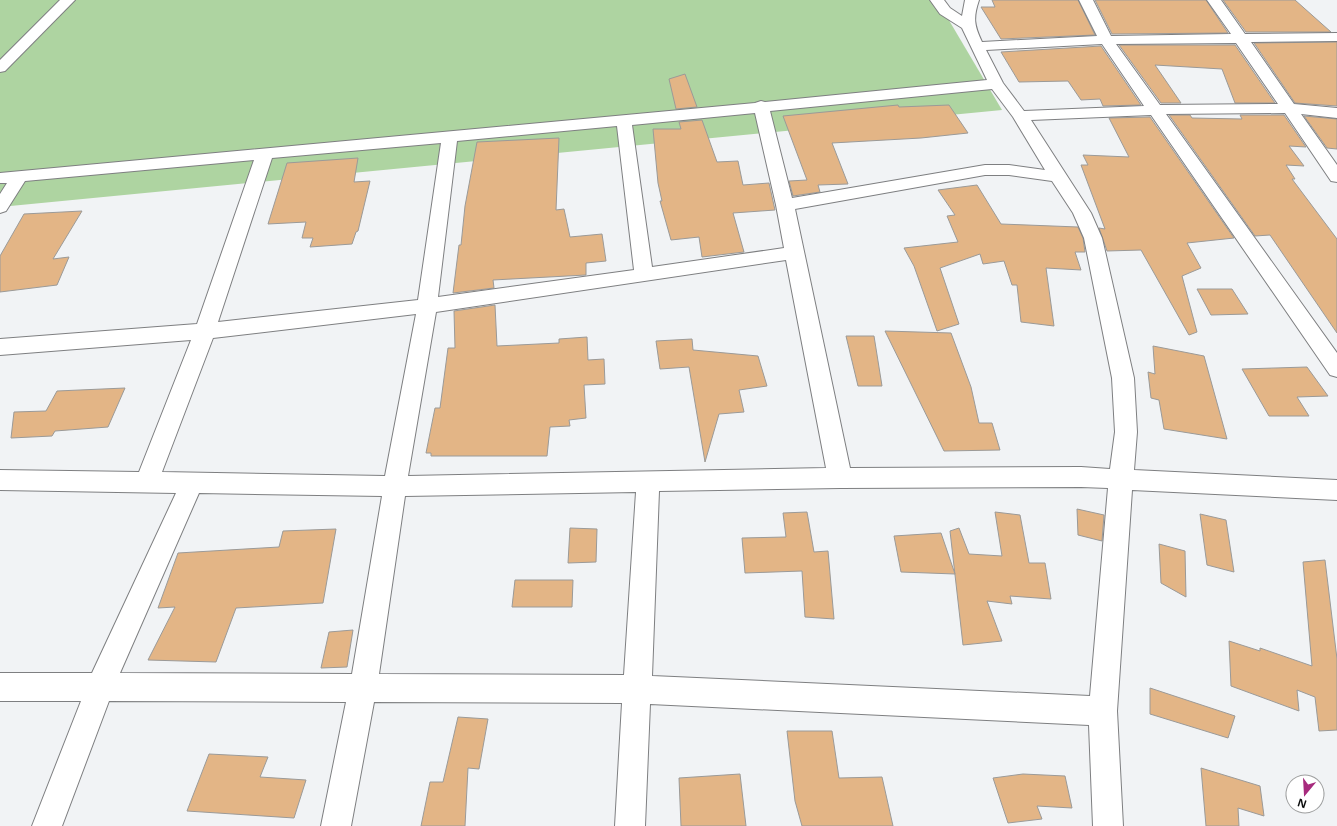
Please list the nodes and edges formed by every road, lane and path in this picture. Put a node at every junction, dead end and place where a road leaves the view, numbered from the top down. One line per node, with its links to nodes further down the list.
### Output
1 (68, 0): 11 (street)
2 (937, 0): 6 (street)
3 (972, 0): 6 (street)
4 (1086, 0): 9 (street)
5 (1214, 0): 8 (street)
6 (968, 26): 10 (street)
7 (1337, 37): 8 (street)
8 (1240, 38): 9 (street); 14 (street)
9 (1106, 40): 10 (street); 15 (street)
10 (976, 46): 12 (street)
11 (0, 68)
12 (996, 84): 13 (street); 17 (street)
13 (762, 106): 18 (street); 25 (street)
14 (1288, 108): 15 (street); 16 (street); 22 (street)
15 (1154, 110): 17 (street); 32 (street)
16 (1337, 113)
17 (1020, 116): 24 (street)
18 (624, 121): 19 (street); 28 (street)
19 (450, 136): 20 (street); 29 (street)
20 (265, 153): 21 (street); 30 (street)
21 (20, 176): 23 (street); 26 (street)
22 (1337, 177)
23 (0, 178)
24 (1058, 178): 25 (street); 34 (street)
25 (785, 205): 27 (street)
26 (0, 207)
27 (794, 253): 28 (street); 33 (street)
28 (644, 275): 29 (street)
29 (427, 306): 30 (street); 39 (street)
30 (205, 331): 31 (street); 37 (street)
31 (0, 347)
32 (1337, 369)
33 (840, 478): 34 (street); 36 (street)
34 (1121, 478): 40 (street); 45 (street)
35 (0, 480): 37 (street)
36 (648, 481): 39 (street); 44 (street)
37 (147, 482): 38 (street)
38 (192, 483): 39 (street); 42 (street)
39 (394, 486): 43 (street)
40 (1337, 490)
41 (0, 687): 42 (street)
42 (100, 687): 43 (street); 46 (street)
43 (363, 689): 44 (street); 47 (street)
44 (637, 689): 45 (street); 48 (street)
45 (1103, 711): 49 (street)
46 (47, 826)
47 (336, 826)
48 (630, 826)
49 (1108, 826)

